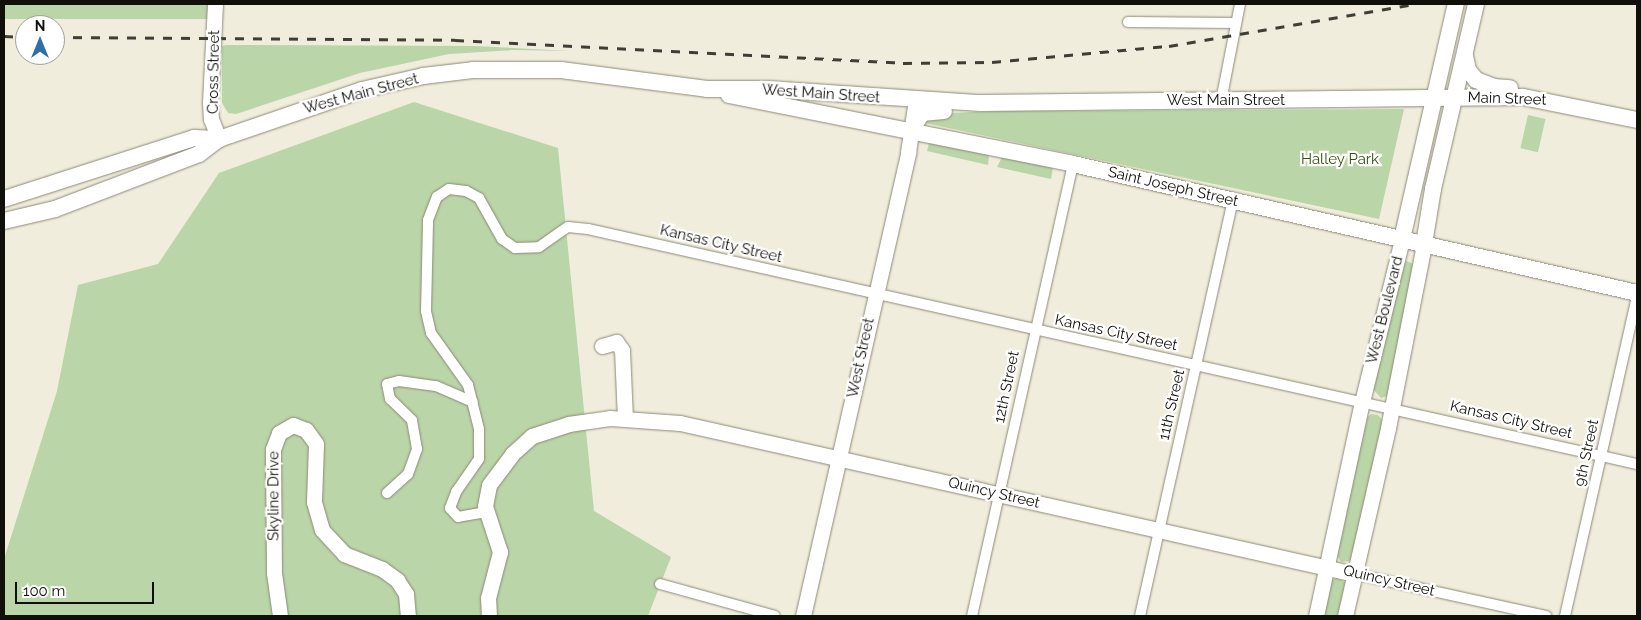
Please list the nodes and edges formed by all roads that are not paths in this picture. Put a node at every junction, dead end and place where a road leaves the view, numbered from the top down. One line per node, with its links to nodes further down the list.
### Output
1 (215, 4): 17 (street, Cross Street)
2 (1240, 4): 6 (street)
3 (1456, 4): 11 (main road, West Boulevard)
4 (1476, 4): 7 (main road, West Boulevard)
5 (1128, 22): 6 (street)
6 (1236, 23): 13 (street)
7 (1465, 56): 9 (main road, West Boulevard); 12 (main road)
8 (707, 89): 10 (main road, West Main Street); 16 (main road, Saint Joseph Street); 17 (main road, West Main Street)
9 (1454, 98): 11 (main road, Main Street); 12 (main road, Main Street); 25 (main road, West Boulevard)
10 (916, 100): 14 (main road, West Main Street); 16 (street, West Street)
11 (1435, 100): 13 (main road, West Main Street); 24 (main road, West Boulevard)
12 (1550, 100): 15 (main road, Main Street)
13 (1221, 101): 14 (main road, West Main Street)
14 (1002, 102): 16 (main road)
15 (1637, 120)
16 (912, 130): 19 (main road, Saint Joseph Street); 26 (street, West Street)
17 (219, 139): 18 (main road, West Main Street); 23 (main road, West Main Street)
18 (143, 154): 20 (main road, West Main Street); 22 (main road)
19 (1073, 164): 21 (main road, Saint Joseph Street); 28 (street, 12th Street)
20 (4, 199)
21 (1233, 200): 24 (main road, Saint Joseph Street); 30 (street, 11th Street)
22 (4, 206)
23 (4, 222)
24 (1402, 239): 25 (main road, Saint Joseph Street); 32 (street, West Boulevard)
25 (1424, 244): 27 (main road, Saint Joseph Street); 33 (street, West Boulevard)
26 (875, 294): 28 (street, Kansas City Street); 31 (street, Kansas City Street); 36 (street, West Street)
27 (1637, 294): 35 (street, 9th Street)
28 (1035, 330): 30 (street, Kansas City Street); 39 (street, 12th Street)
29 (602, 346): 34 (street)
30 (1196, 366): 32 (street, Kansas City Street); 41 (street, 11th Street)
31 (473, 402): 38 (street); 40 (street)
32 (1362, 402): 33 (street, Kansas City Street); 42 (street, West Boulevard)
33 (1392, 408): 35 (street, Kansas City Street); 43 (street, West Boulevard)
34 (626, 418): 36 (street, Quincy Street); 40 (street, Quincy Street)
35 (1601, 456): 37 (street, Kansas City Street); 55 (street, 9th Street)
36 (839, 459): 39 (street, Quincy Street); 49 (street, West Street)
37 (1637, 464)
38 (387, 493)
39 (999, 494): 41 (street, Quincy Street); 50 (street, 12th Street)
40 (486, 512): 47 (street)
41 (1159, 530): 42 (street, Quincy Street); 51 (street, 11th Street)
42 (1326, 566): 43 (street, Quincy Street); 52 (street, West Boulevard)
43 (1355, 574): 53 (street, West Boulevard); 54 (street, Quincy Street)
44 (660, 584): 48 (street)
45 (280, 616): 46 (street, Skyline Drive)
46 (408, 616)
47 (489, 616)
48 (775, 616)
49 (803, 616)
50 (972, 616)
51 (1140, 616)
52 (1316, 616)
53 (1345, 616)
54 (1546, 616)
55 (1565, 616)

